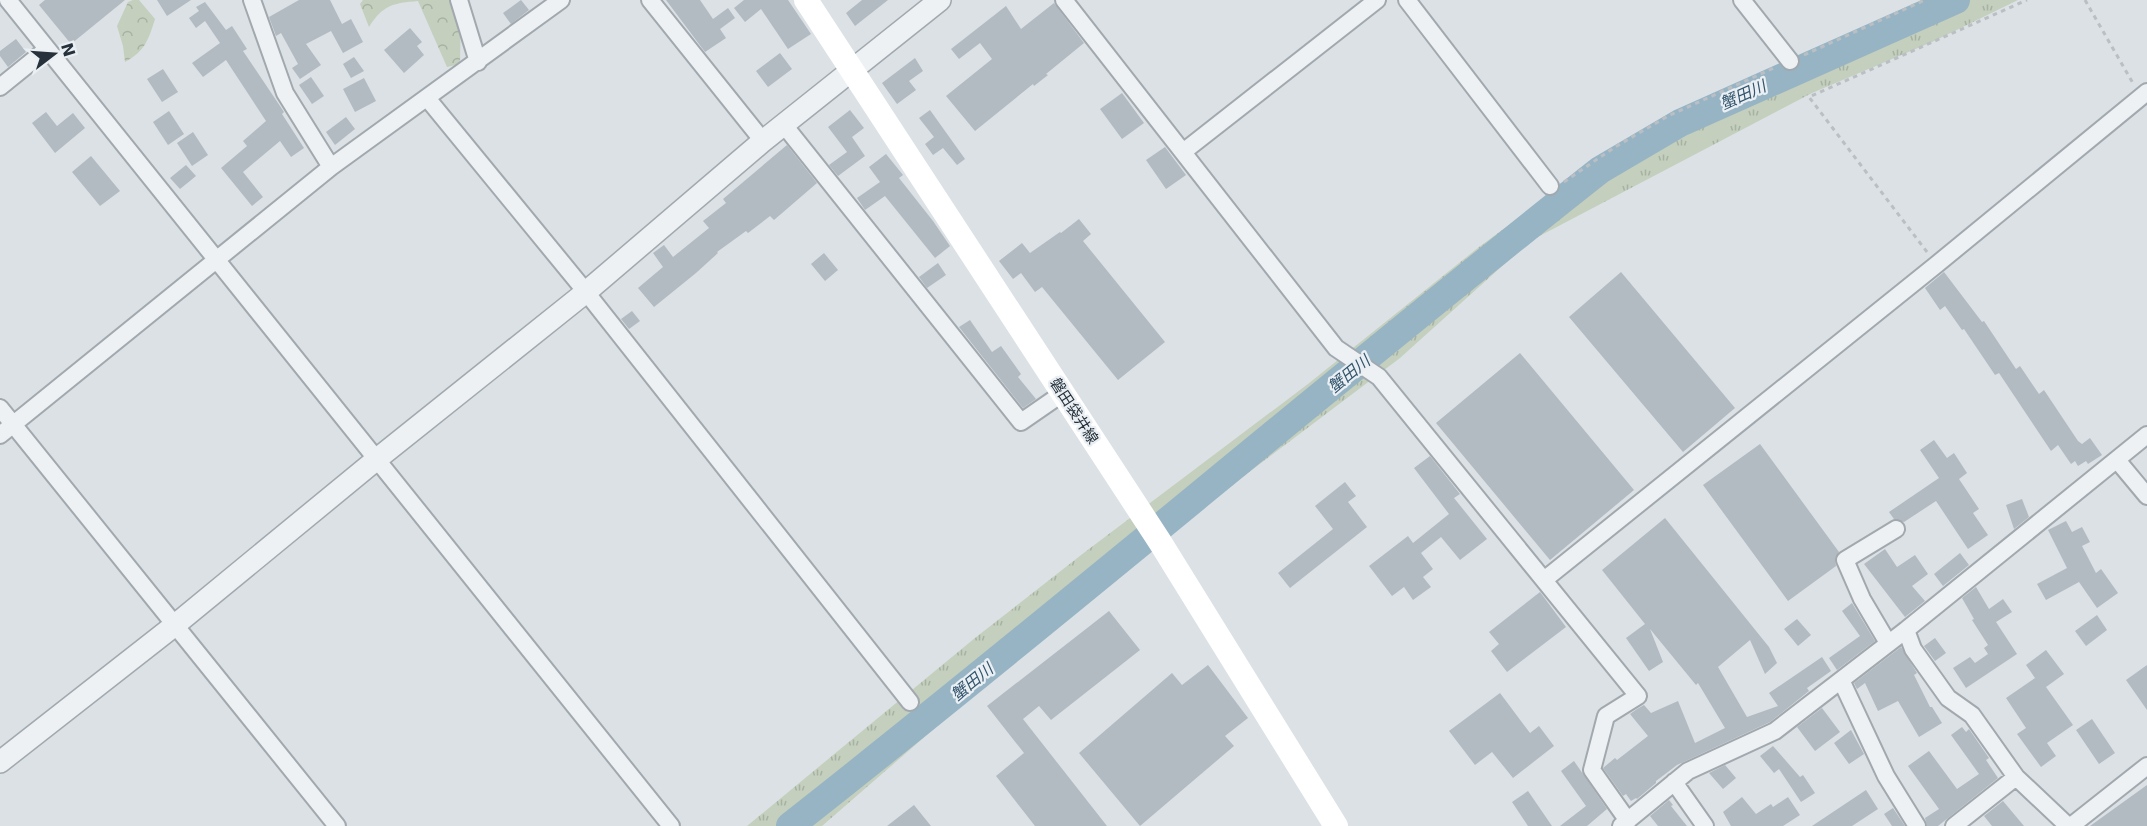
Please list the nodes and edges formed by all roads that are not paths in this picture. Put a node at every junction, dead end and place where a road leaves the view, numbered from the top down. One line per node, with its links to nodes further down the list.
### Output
1 (8, 0): 12 (street)
2 (459, 0): 14 (street)
3 (561, 0): 14 (street)
4 (650, 0): 20 (street)
5 (806, 0): 15 (main road, 磐田袋井線)
6 (940, 0): 15 (street)
7 (1064, 0): 21 (street)
8 (1377, 0): 21 (street)
9 (1407, 0): 23 (street)
10 (1742, 0): 13 (street)
11 (254, 1): 22 (street)
12 (47, 49): 16 (street); 24 (street)
13 (1790, 61)
14 (478, 62): 18 (street)
15 (852, 70): 19 (street); 26 (main road, 磐田袋井線)
16 (0, 87)
17 (2144, 94): 35 (street)
18 (427, 98): 22 (street); 25 (street)
19 (784, 125): 20 (street); 26 (street)
20 (763, 141): 25 (street)
21 (1183, 152): 35 (street)
22 (331, 167): 24 (street)
23 (1550, 186)
24 (217, 260): 28 (street); 31 (street)
25 (586, 292): 31 (street); 40 (street)
26 (1063, 393): 45 (main road, 磐田袋井線)
27 (0, 408): 28 (street)
28 (14, 424): 29 (street); 36 (street)
29 (0, 435)
30 (2147, 435): 32 (street)
31 (377, 459): 36 (street); 48 (street)
32 (2118, 460): 33 (street); 37 (street)
33 (2147, 496)
34 (1896, 529): 38 (street)
35 (1544, 580): 46 (street)
36 (176, 625): 41 (street); 47 (street)
37 (1906, 630): 38 (street); 43 (street)
38 (1888, 643): 39 (street)
39 (1841, 680): 44 (street); 52 (street)
40 (910, 702)
41 (0, 762)
42 (2147, 766): 54 (street)
43 (2016, 777): 53 (street); 54 (street)
44 (1674, 782): 46 (street); 51 (street)
45 (1314, 789): 49 (main road, 磐田袋井線); 50 (street)
46 (1625, 823)
47 (337, 826)
48 (671, 826)
49 (1336, 826)
50 (1349, 826)
51 (1705, 826)
52 (1917, 826)
53 (1954, 826)
54 (2070, 826)

